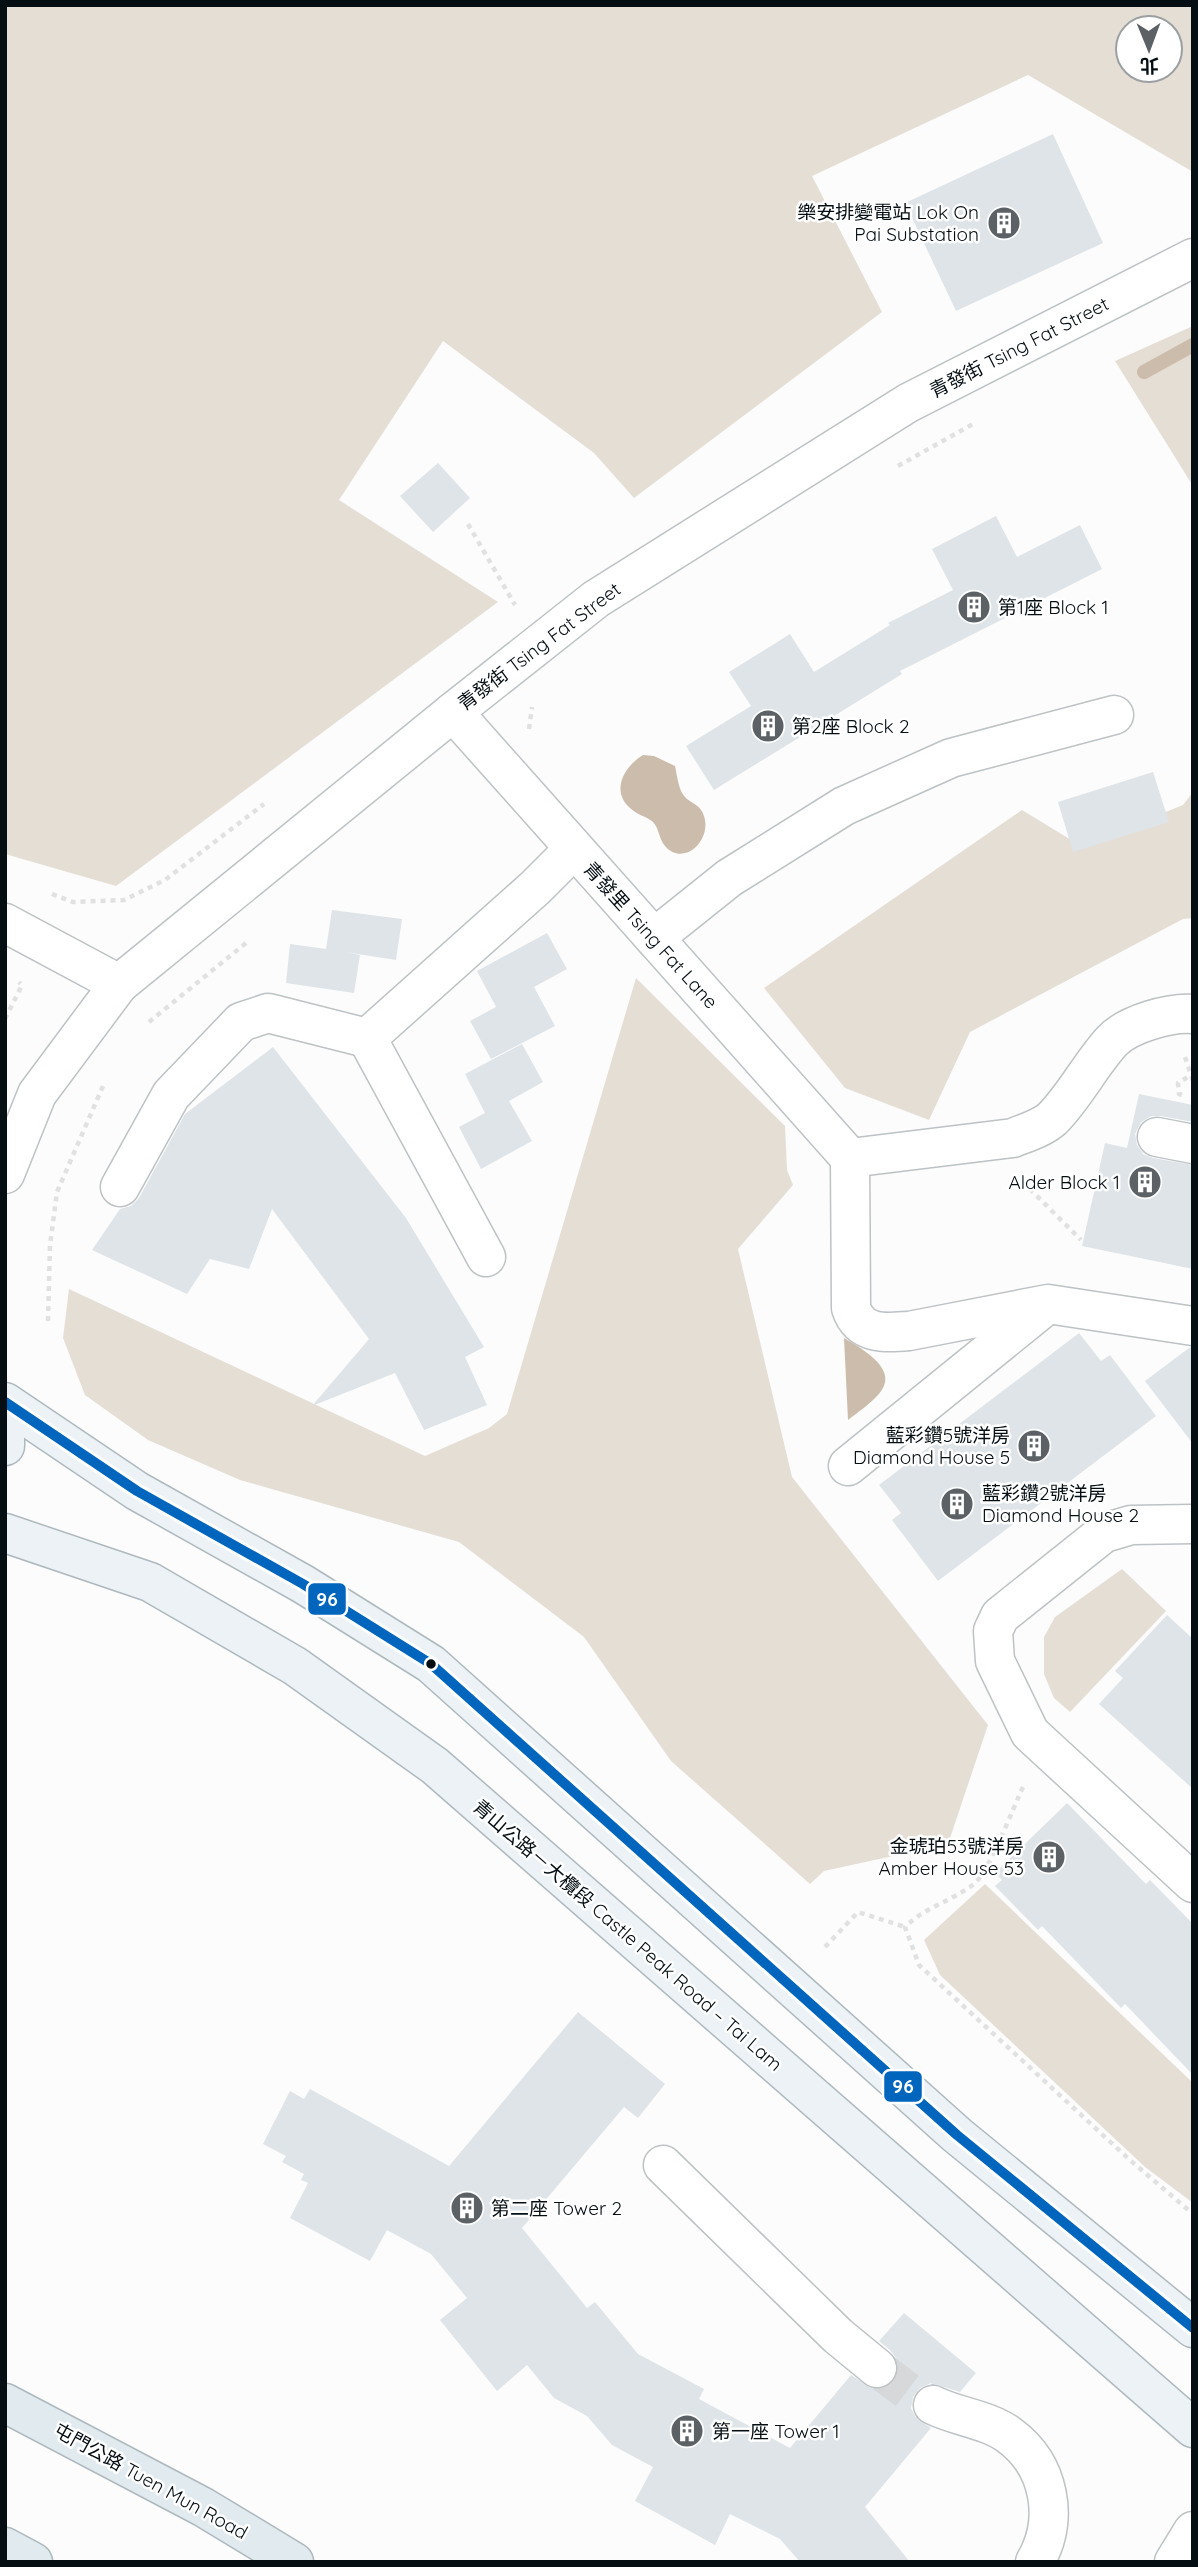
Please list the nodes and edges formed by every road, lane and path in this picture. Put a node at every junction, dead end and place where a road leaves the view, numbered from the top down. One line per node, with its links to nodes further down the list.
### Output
1 (1193, 258): 7 (street, 青發街 Tsing Fat Street)
2 (981, 419): 3 (path)
3 (897, 467)
4 (468, 524): 5 (path)
5 (517, 609)
6 (540, 698): 9 (path)
7 (453, 712): 10 (street, 青發里 Tsing Fat Lane); 15 (street, 青發街 Tsing Fat Street)
8 (1114, 715): 14 (street)
9 (528, 724)
10 (574, 849): 14 (street, 青發里 Tsing Fat Lane); 19 (street)
11 (51, 893): 12 (path)
12 (124, 900)
13 (5, 923): 15 (street)
14 (654, 938): 22 (street, 青發里 Tsing Fat Lane)
15 (119, 984): 23 (street, 青發街 Tsing Fat Street)
16 (22, 985): 18 (path)
17 (1193, 1014): 22 (street)
18 (5, 1019)
19 (367, 1038): 25 (street); 27 (street)
20 (1191, 1075): 21 (path)
21 (1179, 1094)
22 (850, 1158): 28 (street)
23 (5, 1174)
24 (1027, 1186): 26 (path)
25 (120, 1187)
26 (1081, 1240)
27 (486, 1257)
28 (1048, 1304): 29 (street); 33 (street)
29 (1193, 1326)
30 (5, 1402): 42 (main road)
31 (5, 1418): 32 (main road)
32 (5, 1446)
33 (848, 1466)
34 (1193, 1524): 37 (street)
35 (5, 1533): 46 (main road, 青山公路－大欖段 Castle Peak Road – Tai Lam)
36 (1027, 1778): 38 (path)
37 (1193, 1883)
38 (905, 1927): 39 (path); 41 (path)
39 (825, 1947)
40 (663, 2165): 43 (street)
41 (1193, 2214)
42 (1193, 2328)
43 (877, 2368)
44 (5, 2403): 50 (highway, 屯門公路 Tuen Mun Road)
45 (933, 2405): 51 (street)
46 (1193, 2428)
47 (1193, 2531): 52 (street)
48 (5, 2547): 49 (highway)
49 (33, 2562)
50 (294, 2562)
51 (1035, 2562)
52 (1174, 2562)

